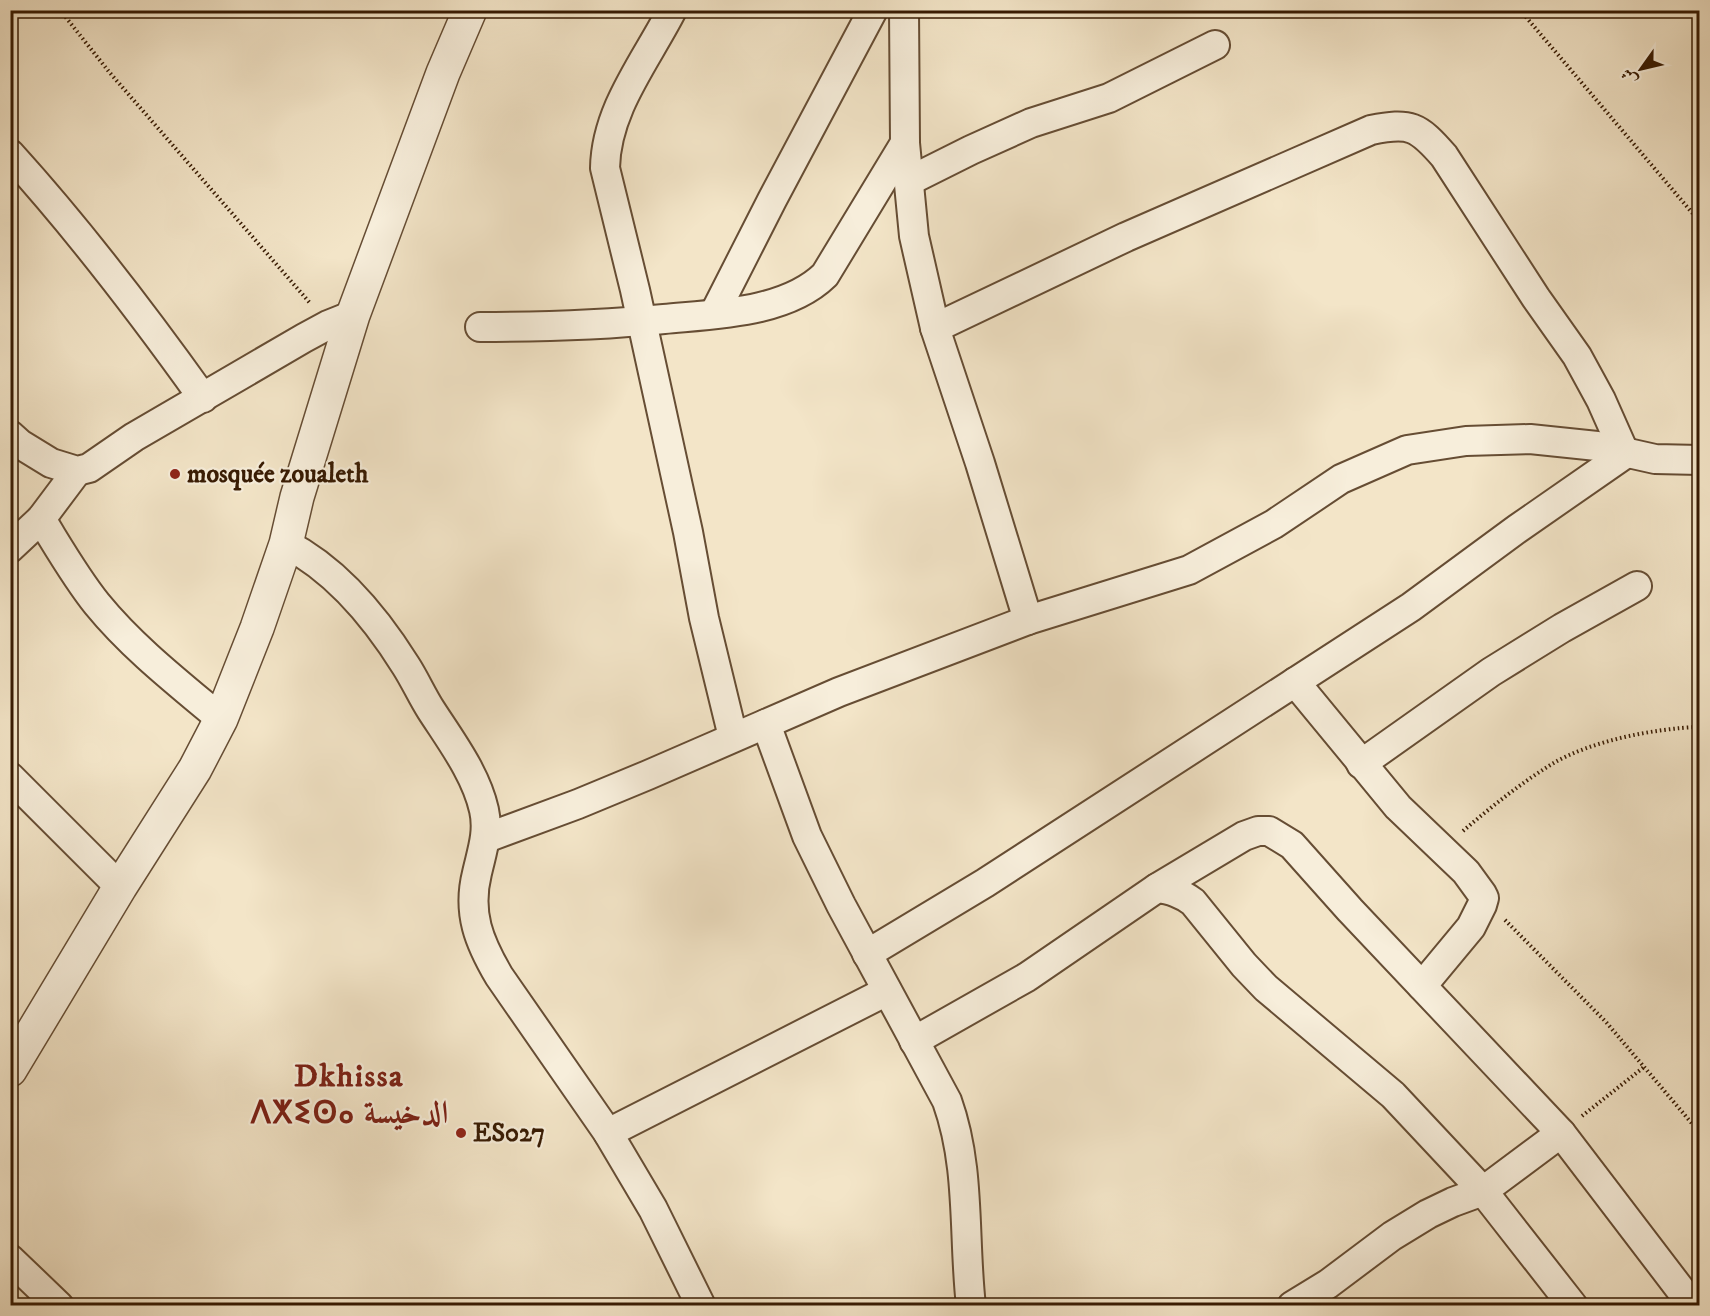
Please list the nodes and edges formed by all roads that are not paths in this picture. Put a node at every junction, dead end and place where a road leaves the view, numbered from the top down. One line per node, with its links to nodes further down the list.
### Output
1 (470, 10): 10 (street)
2 (672, 10): 11 (street)
3 (873, 10): 9 (street)
4 (904, 10): 6 (street)
5 (1215, 45): 8 (street)
6 (905, 143): 8 (street); 9 (street)
7 (10, 154): 14 (street)
8 (909, 182): 13 (street)
9 (714, 314): 11 (street)
10 (340, 320): 14 (street); 20 (street)
11 (641, 321): 12 (street); 27 (street)
12 (480, 327)
13 (935, 327): 16 (street); 23 (street)
14 (203, 398): 18 (street)
15 (10, 435): 18 (street)
16 (1625, 454): 17 (street); 23 (street); 24 (street)
17 (1700, 460)
18 (77, 471): 19 (street)
19 (41, 519): 21 (street); 25 (street)
20 (286, 544): 25 (street); 30 (street)
21 (10, 548)
22 (1637, 586): 28 (street)
23 (1028, 620): 26 (street)
24 (1295, 682): 28 (street); 33 (street)
25 (221, 719): 31 (street)
26 (766, 724): 27 (street); 33 (street)
27 (733, 737): 30 (street)
28 (1361, 764): 34 (street)
29 (10, 777): 31 (street)
30 (486, 838): 38 (street)
31 (120, 887): 37 (street)
32 (1157, 888): 34 (street); 36 (street); 40 (street)
33 (867, 954): 35 (street)
34 (1422, 986): 39 (street)
35 (887, 991): 36 (street); 38 (street)
36 (914, 1041): 44 (street)
37 (10, 1070)
38 (608, 1133): 43 (street)
39 (1561, 1133): 40 (street); 47 (street)
40 (1483, 1191): 45 (street); 46 (street)
41 (10, 1259): 42 (street)
42 (59, 1305)
43 (701, 1305)
44 (971, 1305)
45 (1292, 1305)
46 (1573, 1305)
47 (1693, 1305)

